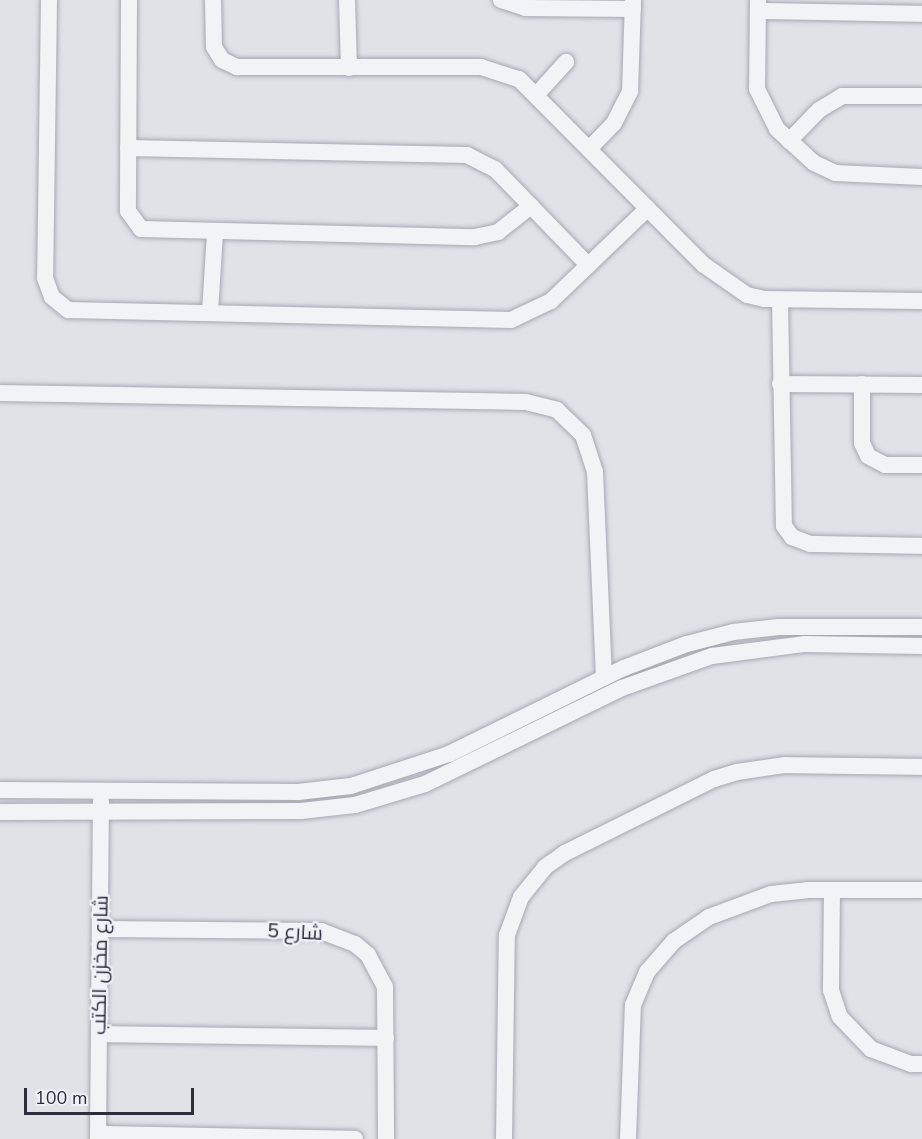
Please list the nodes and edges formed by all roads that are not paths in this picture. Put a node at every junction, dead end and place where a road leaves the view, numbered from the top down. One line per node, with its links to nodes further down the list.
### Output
1 (49, 0): 23 (street)
2 (129, 0): 15 (street)
3 (213, 0): 10 (street)
4 (347, 0): 10 (street)
5 (501, 0): 6 (street)
6 (633, 4): 14 (street)
7 (758, 6): 8 (street); 13 (street)
8 (922, 14)
9 (566, 62): 11 (street)
10 (349, 68): 11 (street)
11 (538, 93): 14 (street)
12 (922, 96): 13 (street)
13 (789, 141): 16 (street)
14 (591, 147): 18 (street)
15 (128, 148): 17 (street); 19 (street)
16 (922, 177)
17 (531, 206): 19 (street); 20 (street)
18 (648, 208): 20 (street); 21 (street)
19 (215, 233): 23 (street)
20 (588, 265): 23 (street)
21 (780, 300): 22 (street); 24 (street)
22 (922, 301)
23 (210, 312)
24 (780, 384): 25 (street); 29 (street)
25 (862, 384): 26 (street); 28 (street)
26 (922, 384)
27 (0, 393): 32 (street)
28 (922, 465)
29 (922, 546)
30 (922, 627): 32 (street)
31 (922, 646): 36 (street)
32 (604, 678): 35 (street)
33 (922, 766): 47 (street)
34 (0, 789): 35 (street)
35 (101, 791): 36 (street, شارع مخزن الكتب)
36 (101, 810): 37 (street); 40 (street, شارع مخزن الكتب)
37 (0, 812)
38 (832, 890): 39 (street); 43 (street); 48 (street)
39 (922, 890)
40 (100, 929): 41 (street, شارع مخزن الكتب); 42 (street, شارع 5)
41 (99, 1034): 42 (street); 44 (street, شارع مخزن الكتب)
42 (386, 1038): 46 (street, شارع 5)
43 (922, 1064)
44 (98, 1137): 45 (street)
45 (355, 1139)
46 (386, 1139)
47 (504, 1139)
48 (628, 1139)

